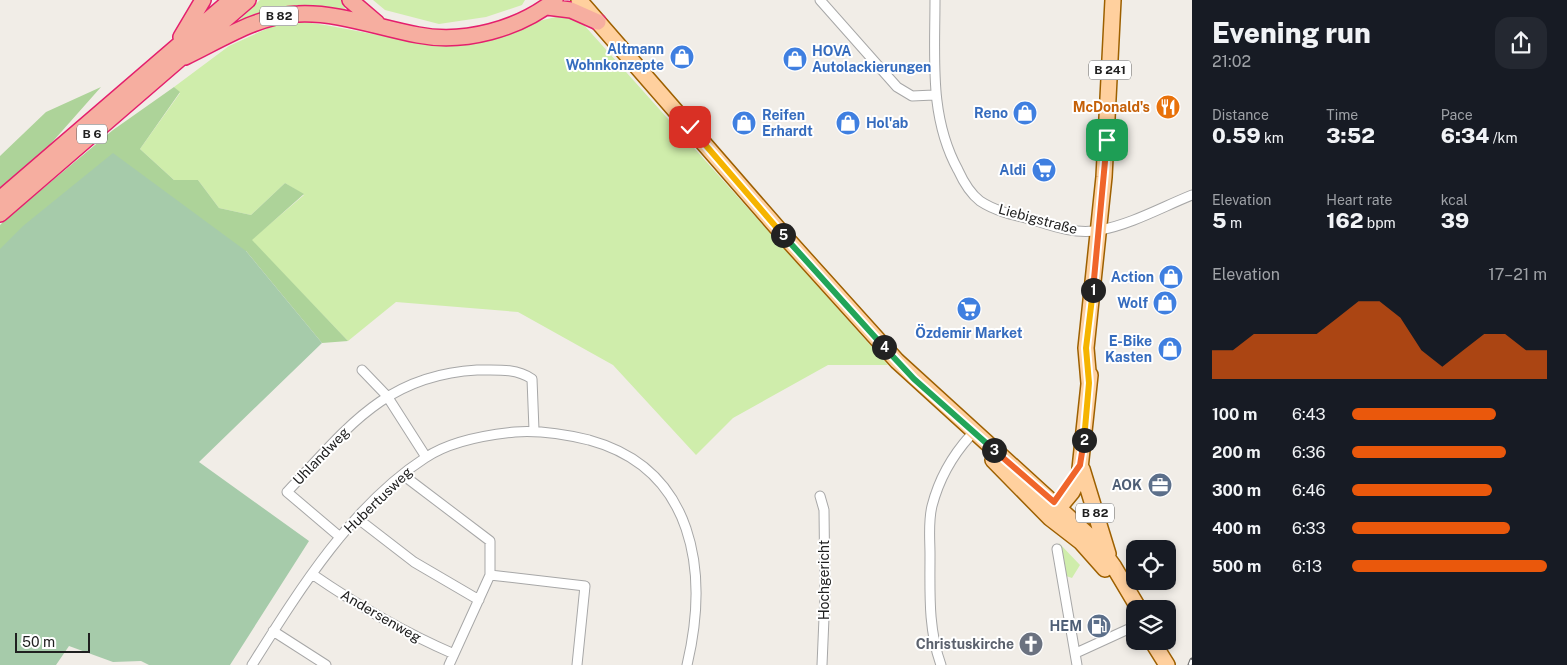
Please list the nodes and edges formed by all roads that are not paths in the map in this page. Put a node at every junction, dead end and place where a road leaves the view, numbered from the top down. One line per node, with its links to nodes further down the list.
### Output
1 (203, 0): 12 (highway, B 6)
2 (231, 0): 12 (highway, B 6)
3 (248, 0): 12 (highway, B 6)
4 (350, 0): 11 (highway)
5 (579, 0): 10 (main road, B 82)
6 (820, 0): 13 (street)
7 (935, 0): 13 (street, Liebigstraße)
8 (1113, 0): 17 (main road, B 241)
9 (545, 4): 10 (highway); 11 (highway, B 82)
10 (598, 22): 18 (main road, B 82)
11 (380, 26): 12 (highway, B 82)
12 (179, 54): 15 (highway, B 6); 16 (highway, B 6)
13 (934, 95): 17 (street, Liebigstraße)
14 (1192, 195): 17 (street, Liebigstraße)
15 (0, 199)
16 (0, 214)
17 (1099, 231): 24 (main road, B 82)
18 (787, 239): 22 (main road, B 82); 27 (main road, B 82)
19 (362, 370): 20 (street)
20 (387, 396): 21 (street, Uhlandweg); 23 (street); 29 (street, Uhlandweg)
21 (534, 430): 23 (street, Hubertusweg); 45 (street, Hubertusweg)
22 (970, 436): 27 (main road, B 82); 47 (street)
23 (426, 457): 25 (street, Hubertusweg)
24 (1080, 465): 27 (main road, B 82); 31 (main road, B 82)
25 (403, 474): 28 (street, Hubertusweg); 33 (street)
26 (820, 496): 46 (street, Hochgericht)
27 (1052, 510): 31 (main road, B 82); 36 (main road, B 82)
28 (358, 518): 29 (street, Hubertusweg); 34 (street)
29 (340, 537): 32 (street, Hubertusweg)
30 (1057, 549): 39 (street)
31 (1110, 560): 35 (main road, B 82)
32 (312, 574): 38 (street, Hubertusweg); 40 (street, Andersenweg)
33 (490, 576): 34 (street); 44 (street)
34 (479, 600): 40 (street)
35 (1134, 600)
36 (1126, 601)
37 (1126, 630): 39 (street)
38 (273, 632): 41 (street, Hubertusweg); 42 (street)
39 (1076, 653): 48 (street)
40 (454, 654): 43 (street)
41 (252, 665)
42 (326, 665)
43 (449, 665)
44 (576, 665)
45 (687, 665)
46 (822, 665)
47 (941, 665)
48 (1077, 665)

